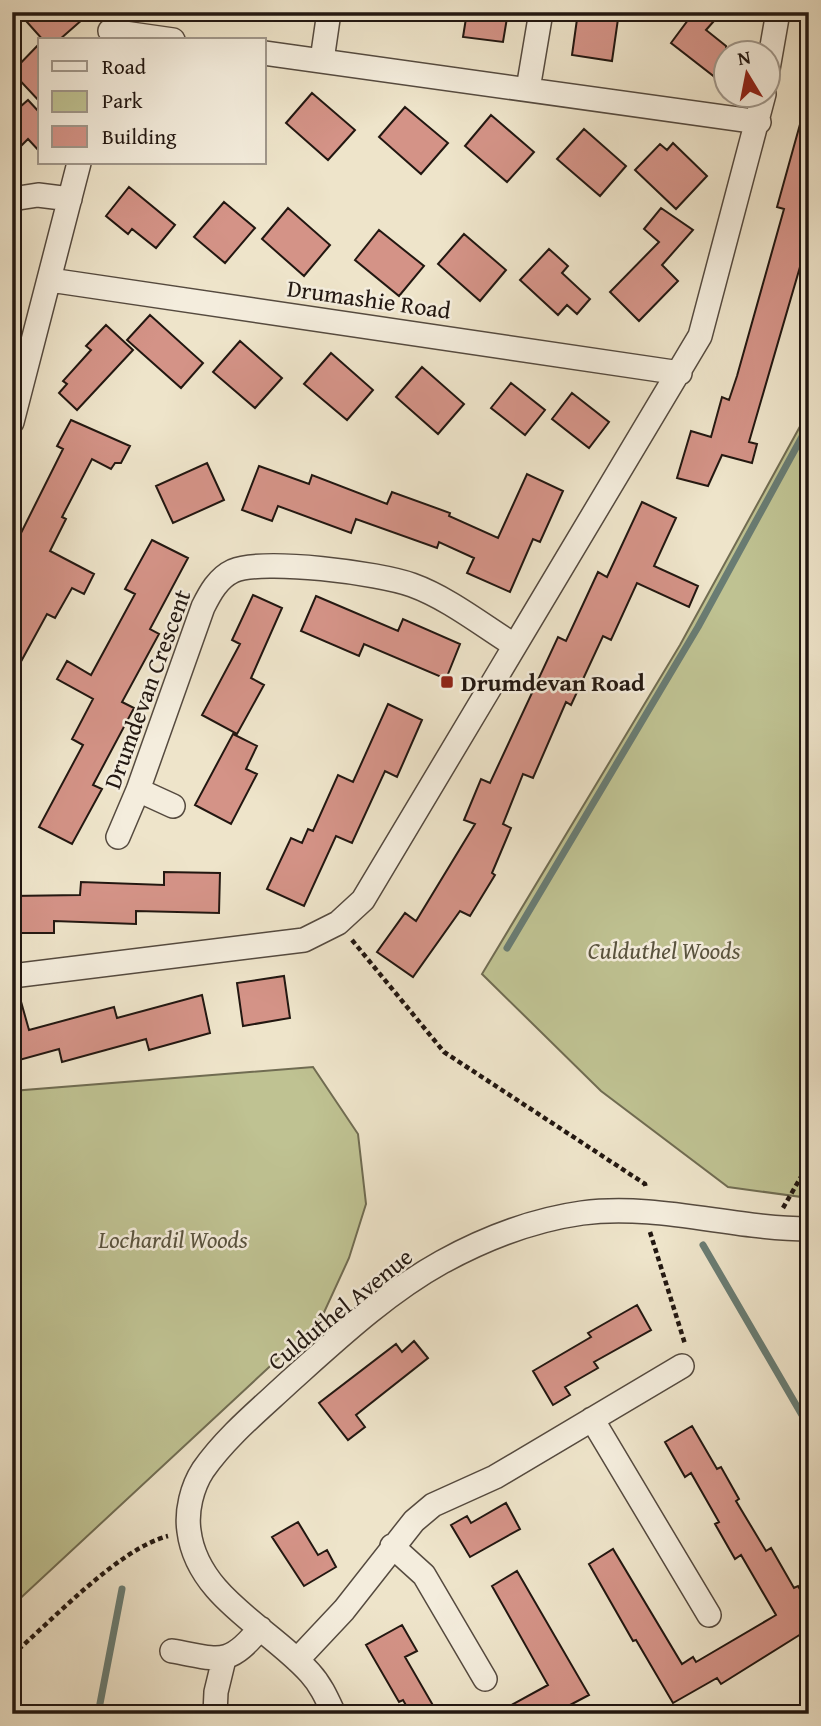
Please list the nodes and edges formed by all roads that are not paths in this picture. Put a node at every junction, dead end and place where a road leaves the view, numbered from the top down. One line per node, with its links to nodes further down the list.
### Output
1 (329, 12): 8 (street)
2 (541, 12): 9 (street)
3 (778, 12): 6 (street)
4 (110, 28): 5 (street)
5 (162, 38)
6 (773, 38)
7 (266, 52): 8 (street)
8 (322, 60): 9 (street)
9 (528, 89): 11 (street)
10 (762, 108): 11 (street)
11 (759, 122): 16 (street)
12 (79, 164): 14 (street)
13 (12, 199): 14 (street)
14 (70, 199): 15 (street)
15 (50, 280): 16 (street, Drumashie Road); 17 (street)
16 (680, 373): 18 (street)
17 (12, 422)
18 (514, 645): 19 (street, Drumdevan Crescent); 22 (street)
19 (138, 790): 20 (street); 21 (street, Drumdevan Crescent)
20 (173, 806)
21 (118, 838)
22 (12, 976)
23 (809, 1229): 28 (street, Culduthel Avenue)
24 (682, 1366): 25 (street)
25 (592, 1419): 26 (street); 27 (street)
26 (392, 1546): 31 (street); 32 (street)
27 (709, 1615)
28 (260, 1628): 30 (street); 31 (street, Culduthel Avenue)
29 (172, 1651): 30 (street)
30 (223, 1659): 33 (street)
31 (297, 1660): 34 (street, Culduthel Avenue)
32 (485, 1679)
33 (215, 1714)
34 (334, 1714)

